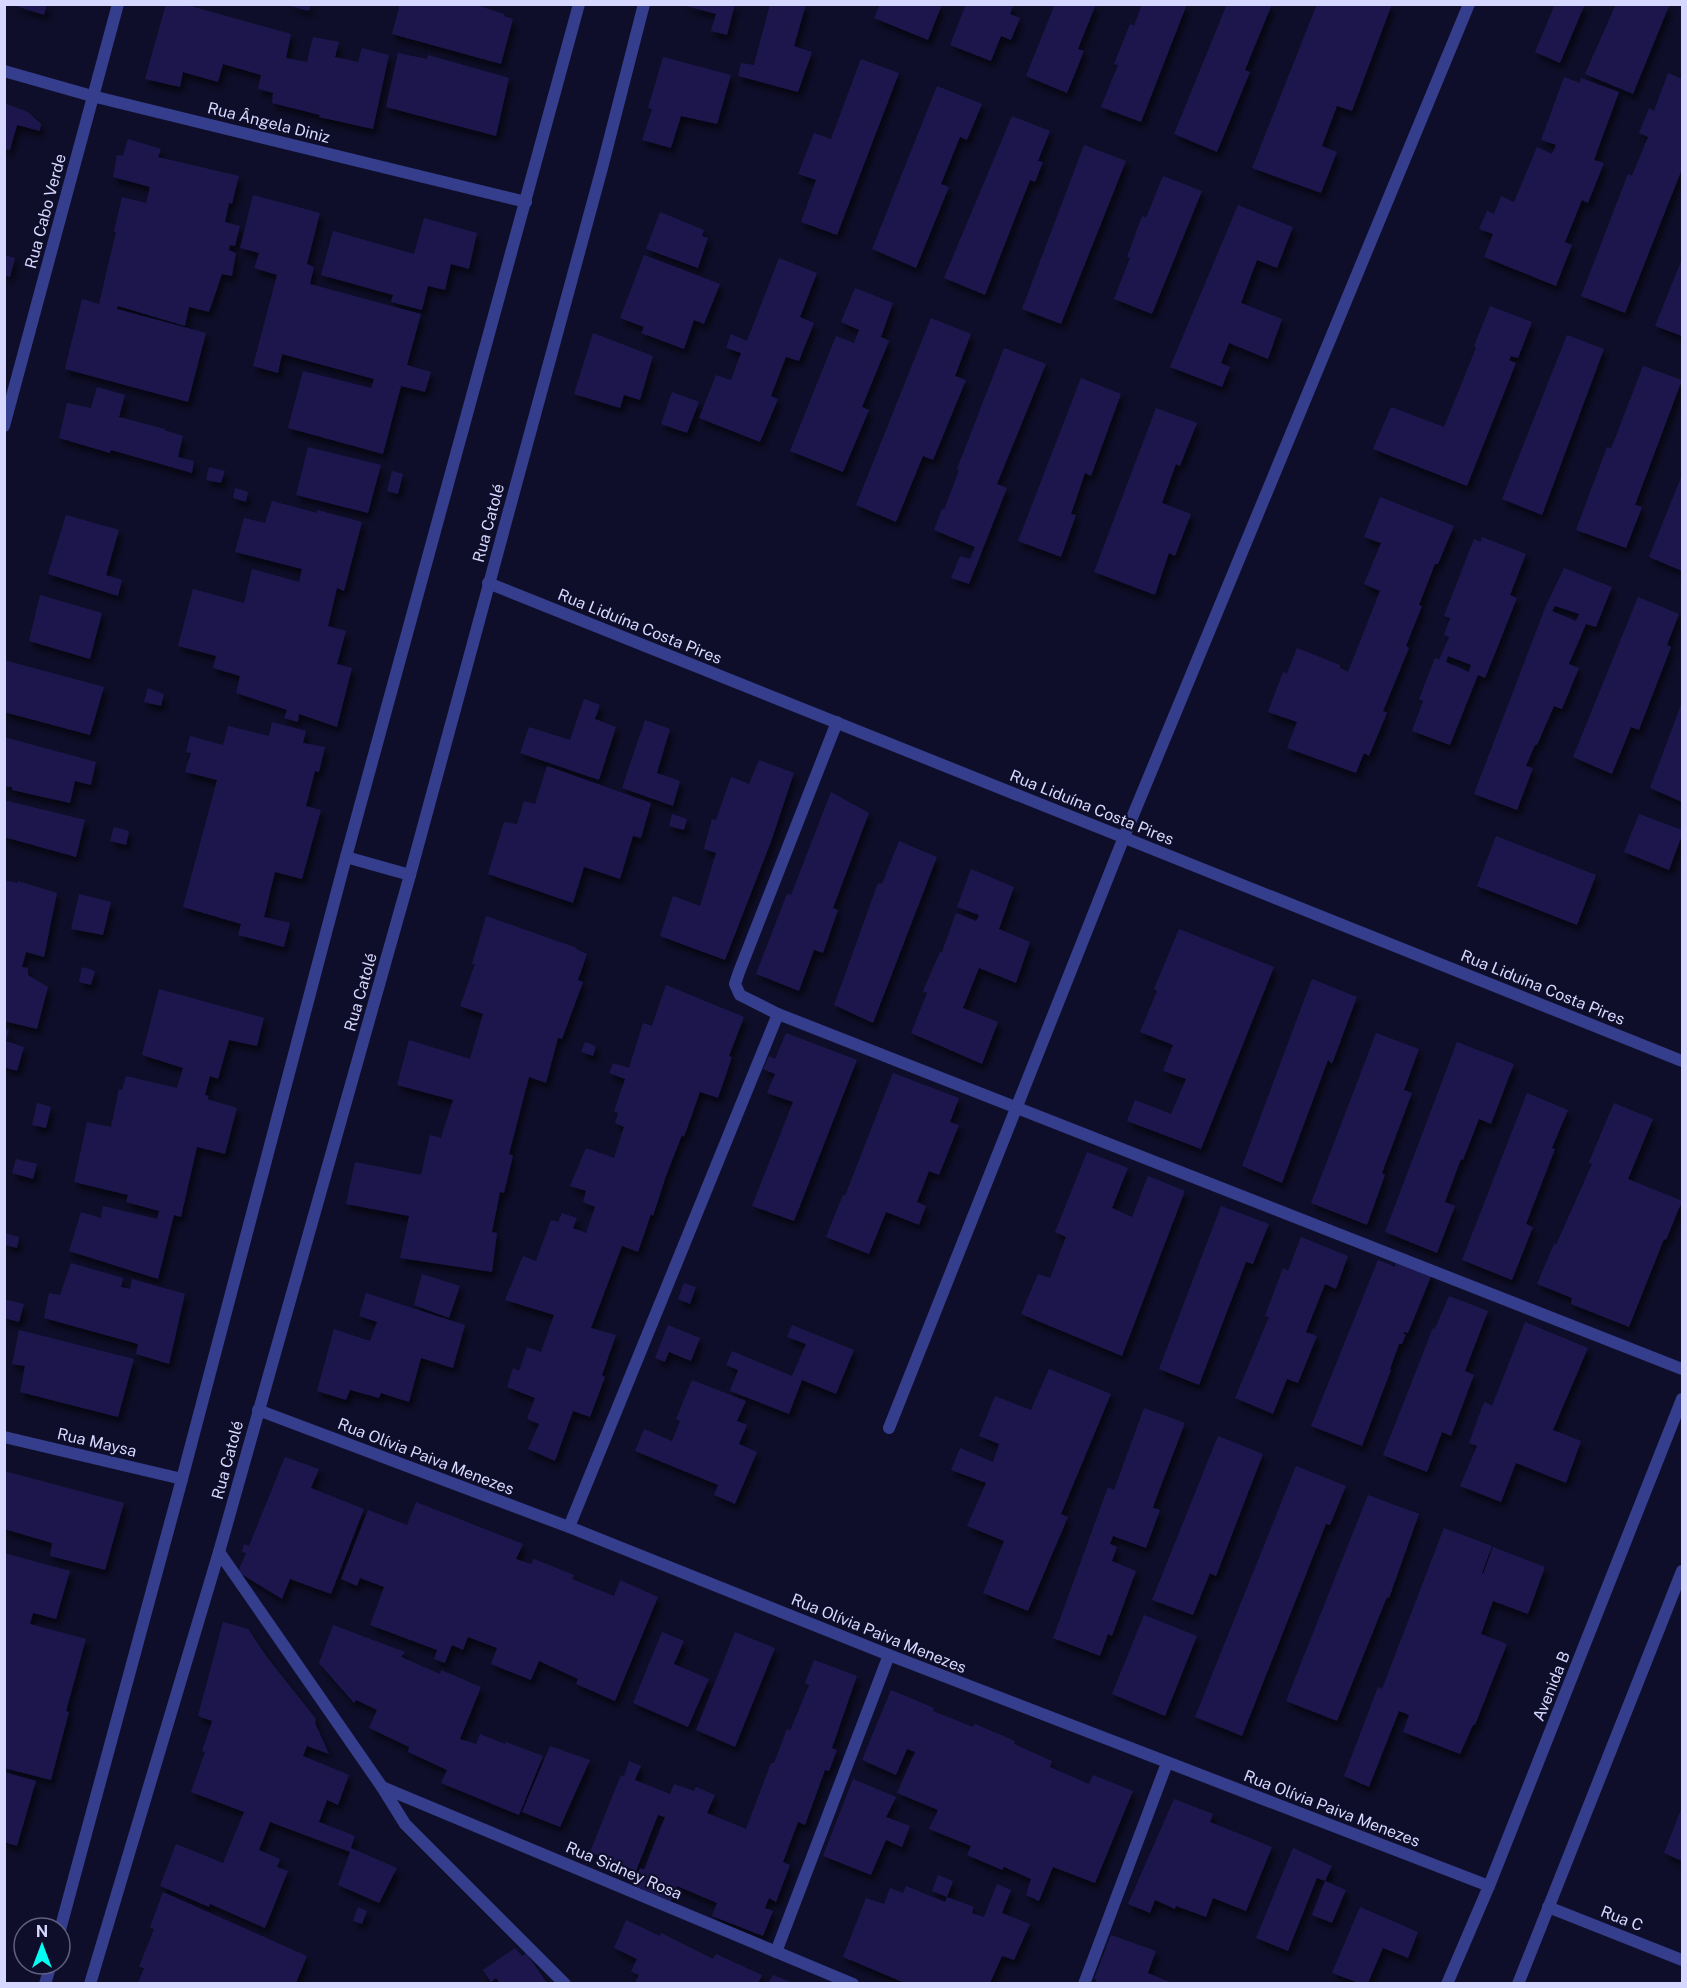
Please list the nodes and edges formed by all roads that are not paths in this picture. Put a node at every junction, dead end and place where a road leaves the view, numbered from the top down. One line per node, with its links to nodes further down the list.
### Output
1 (118, 4): 6 (street, Rua Cabo Verde)
2 (579, 4): 7 (street)
3 (644, 4): 9 (street, Rua Catolé)
4 (1469, 4): 11 (street)
5 (4, 71): 6 (street, Rua Ângela Diniz)
6 (92, 96): 7 (street, Rua Ângela Diniz); 8 (street, Rua Cabo Verde)
7 (526, 202): 12 (street)
8 (4, 426)
9 (488, 584): 10 (street, Rua Liduína Costa Pires); 13 (street, Rua Catolé)
10 (837, 722): 11 (street, Rua Liduína Costa Pires); 14 (street)
11 (1124, 837): 15 (street, Rua Liduína Costa Pires); 16 (street)
12 (346, 857): 13 (street); 22 (street)
13 (410, 876): 19 (street, Rua Catolé)
14 (778, 1014): 16 (street); 23 (street)
15 (1683, 1061)
16 (1017, 1107): 17 (street); 20 (street)
17 (1683, 1369)
18 (1683, 1399): 29 (street, Avenida B)
19 (258, 1410): 23 (street, Rua Olívia Paiva Menezes); 24 (street, Rua Catolé)
20 (889, 1428)
21 (4, 1437): 22 (street, Rua Maysa)
22 (182, 1479): 31 (street)
23 (569, 1527): 26 (street, Rua Olívia Paiva Menezes)
24 (219, 1552): 28 (street); 34 (street, Rua Catolé)
25 (1683, 1571): 30 (street)
26 (888, 1655): 27 (street, Rua Olívia Paiva Menezes); 32 (street)
27 (1167, 1764): 29 (street, Rua Olívia Paiva Menezes); 37 (street)
28 (382, 1787): 32 (street, Rua Sidney Rosa); 35 (street)
29 (1489, 1886): 38 (street, Avenida B)
30 (1548, 1907): 33 (street, Rua C); 39 (street)
31 (64, 1916)
32 (776, 1952): 36 (street, Rua Sidney Rosa)
33 (1683, 1960)
34 (90, 1983)
35 (565, 1983)
36 (853, 1983)
37 (1084, 1983)
38 (1447, 1983)
39 (1518, 1983)

